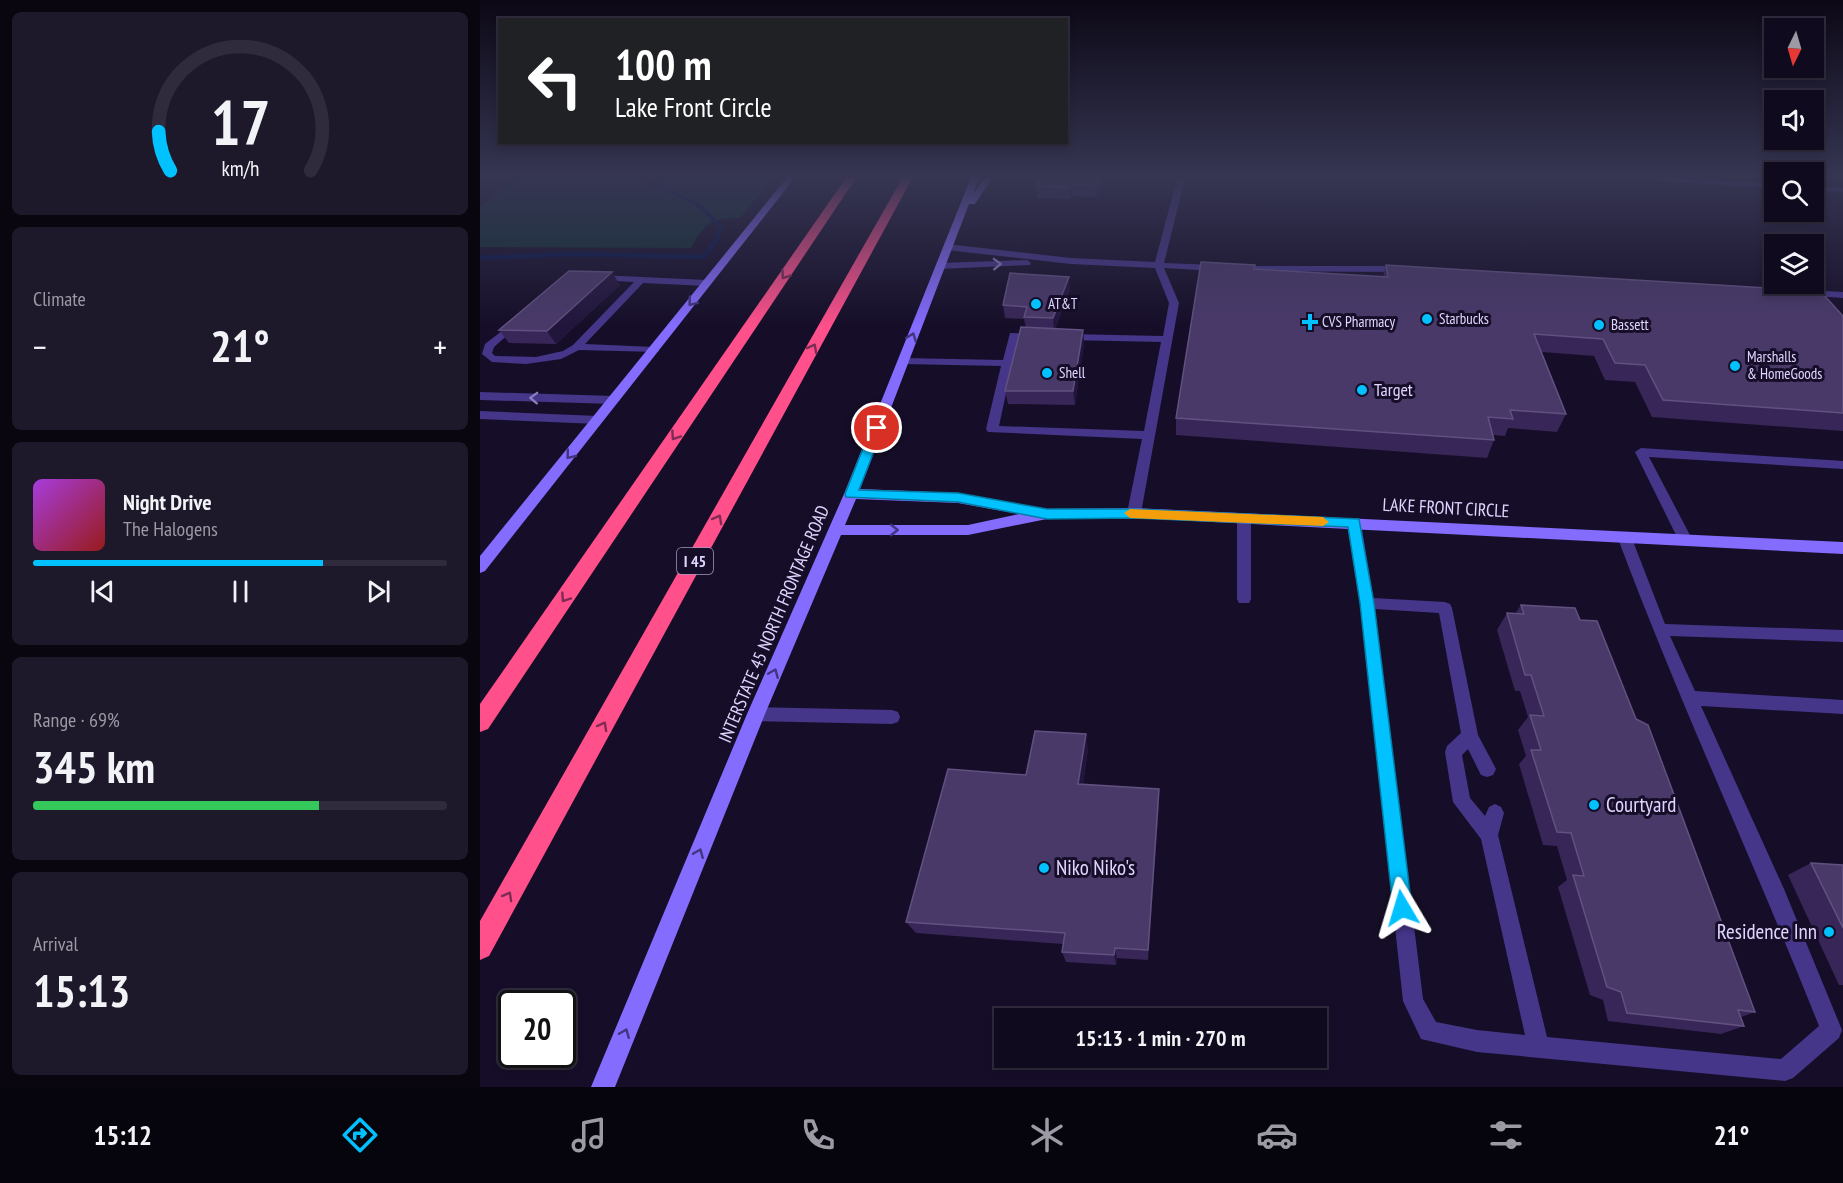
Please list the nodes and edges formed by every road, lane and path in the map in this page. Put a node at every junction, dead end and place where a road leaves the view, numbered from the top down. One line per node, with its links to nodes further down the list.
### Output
1 (753, 226): 13 (main road)
2 (818, 226): 46 (highway, one-way to 46)
3 (881, 226): 51 (highway, I 45, one-way to 3)
4 (956, 226): 6 (main road, INTERSTATE 45 NORTH FRONTAGE ROAD)
5 (1169, 226): 9 (lane)
6 (947, 247): 7 (lane); 8 (main road, INTERSTATE 45 NORTH FRONTAGE ROAD)
7 (1071, 261): 8 (lane, one-way to 7); 9 (lane)
8 (939, 266): 20 (main road, INTERSTATE 45 NORTH FRONTAGE ROAD, one-way to 8)
9 (1159, 266): 10 (lane); 17 (lane)
10 (1410, 269)
11 (588, 278): 12 (lane)
12 (641, 280): 13 (lane); 18 (lane)
13 (708, 283): 19 (main road, one-way to 19)
14 (1818, 294): 15 (lane)
15 (1843, 296)
16 (524, 315): 18 (lane)
17 (1167, 339): 21 (lane); 26 (lane)
18 (577, 347): 19 (lane)
19 (654, 350): 23 (main road)
20 (903, 362): 21 (lane); 28 (main road, INTERSTATE 45 NORTH FRONTAGE ROAD)
21 (1007, 363): 26 (lane)
22 (480, 396): 23 (street, one-way to 22)
23 (614, 400): 25 (main road)
24 (480, 415): 25 (street)
25 (598, 420): 37 (main road, one-way to 37)
26 (1149, 435): 29 (lane)
27 (1843, 465): 35 (lane)
28 (851, 494): 30 (main road, LAKE FRONT CIRCLE); 33 (main road, INTERSTATE 45 NORTH FRONTAGE ROAD)
29 (1134, 513): 30 (main road, LAKE FRONT CIRCLE); 31 (main road, LAKE FRONT CIRCLE)
30 (1047, 514): 33 (main road, LAKE FRONT CIRCLE, one-way to 30)
31 (1244, 518): 32 (main road, LAKE FRONT CIRCLE); 38 (lane)
32 (1354, 523): 34 (main road, LAKE FRONT CIRCLE); 39 (lane)
33 (836, 530): 44 (main road, INTERSTATE 45 NORTH FRONTAGE ROAD, one-way to 33)
34 (1624, 536): 35 (main road, LAKE FRONT CIRCLE); 40 (lane)
35 (1685, 539): 36 (main road, LAKE FRONT CIRCLE)
36 (1843, 548)
37 (480, 567)
38 (1244, 599)
39 (1367, 603): 47 (lane); 53 (lane)
40 (1660, 630): 41 (lane); 42 (lane)
41 (1843, 636)
42 (1690, 698): 43 (lane); 52 (lane)
43 (1843, 707)
44 (756, 714): 45 (lane); 54 (main road, INTERSTATE 45 NORTH FRONTAGE ROAD, one-way to 44)
45 (892, 717)
46 (480, 722)
47 (1470, 736): 48 (lane); 50 (lane)
48 (1487, 769)
49 (1495, 813): 50 (lane)
50 (1489, 835): 53 (lane)
51 (480, 947)
52 (1837, 1031): 53 (lane)
53 (1539, 1047)
54 (603, 1087)

